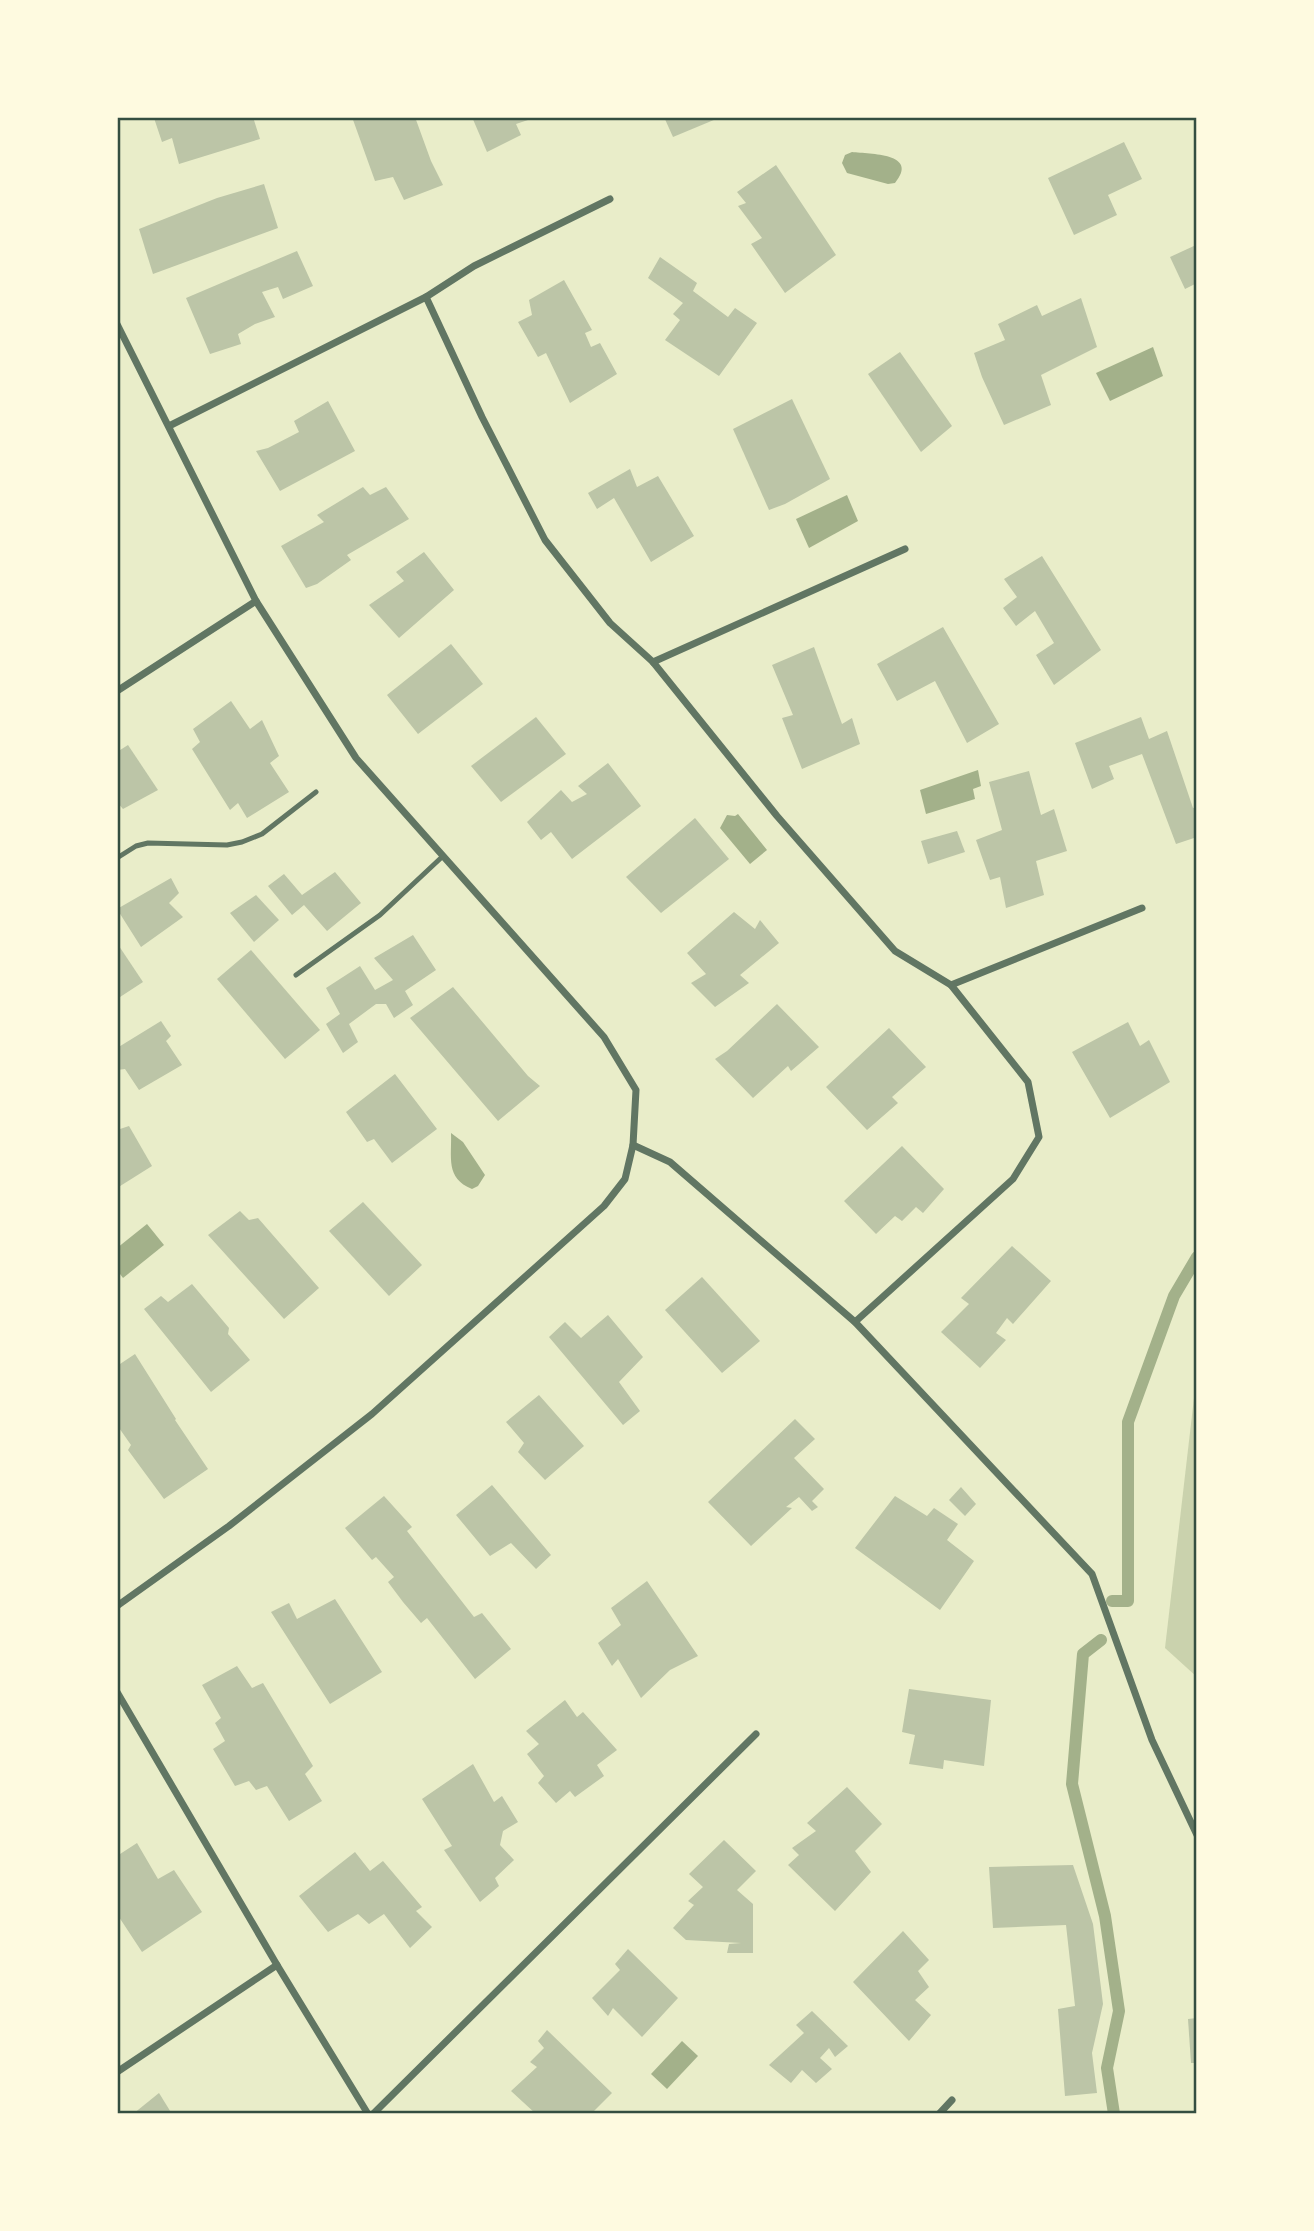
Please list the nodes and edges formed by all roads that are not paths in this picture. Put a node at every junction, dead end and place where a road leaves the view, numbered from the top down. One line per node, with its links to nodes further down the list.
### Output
1 (610, 199): 2 (street)
2 (426, 297): 4 (street); 7 (street)
3 (117, 324): 4 (street)
4 (169, 426): 6 (street)
5 (905, 549): 7 (street)
6 (256, 601): 8 (street); 10 (street)
7 (653, 663): 14 (street)
8 (117, 691)
9 (316, 792): 11 (lane)
10 (443, 856): 13 (lane); 15 (street)
11 (117, 858)
12 (1142, 908): 14 (street)
13 (296, 975)
14 (951, 985): 16 (street)
15 (633, 1145): 16 (street); 17 (street)
16 (855, 1322): 20 (street)
17 (117, 1606)
18 (117, 1692): 21 (street)
19 (756, 1734): 25 (street)
20 (1197, 1835)
21 (277, 1965): 22 (street); 24 (street)
22 (117, 2072)
23 (952, 2100): 26 (street)
24 (368, 2114)
25 (373, 2114)
26 (939, 2114)

